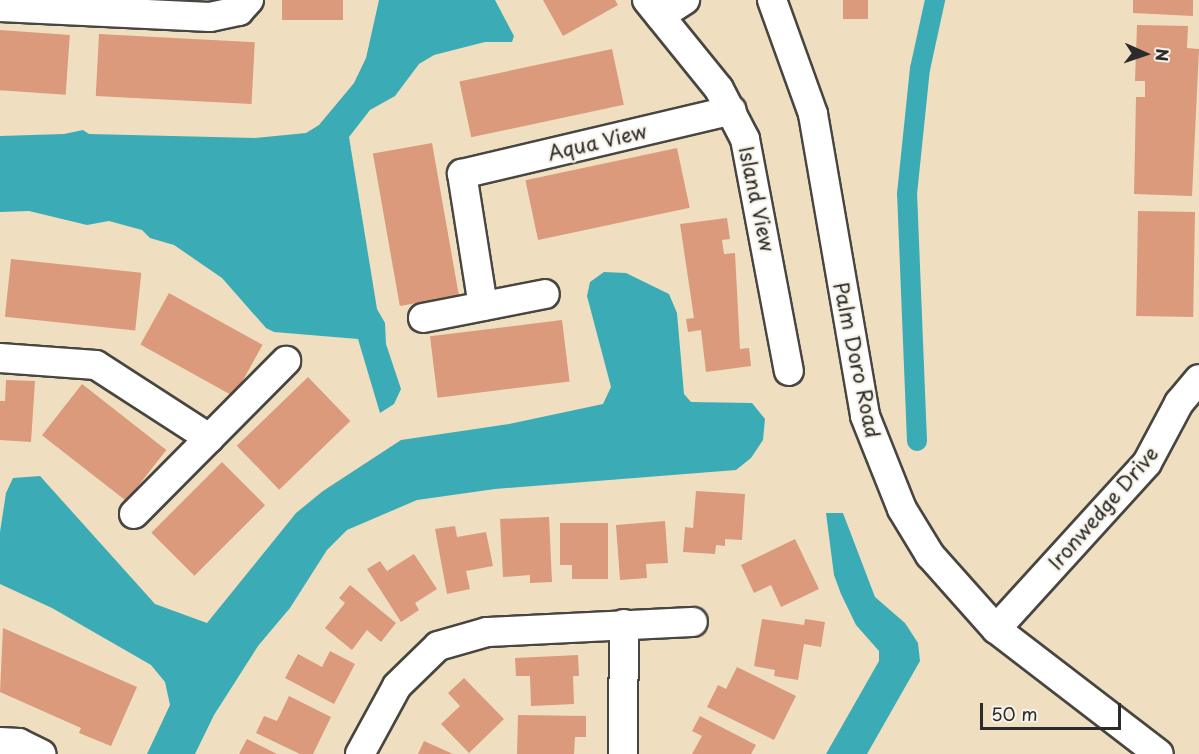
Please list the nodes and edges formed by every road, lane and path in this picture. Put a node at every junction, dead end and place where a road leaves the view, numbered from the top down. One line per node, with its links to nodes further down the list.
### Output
1 (249, 0): 4 (street)
2 (685, 0): 5 (street, Island View)
3 (772, 0): 18 (street, Palm Doro Road)
4 (0, 7)
5 (653, 8): 6 (street, Island View)
6 (732, 110): 8 (street, Aqua View); 12 (street, Island View)
7 (545, 294): 8 (street)
8 (483, 306): 9 (street)
9 (423, 318)
10 (0, 358): 14 (street)
11 (286, 361): 14 (street)
12 (789, 371)
13 (1199, 379): 18 (street, Ironwedge Drive)
14 (209, 438): 15 (street)
15 (134, 514)
16 (693, 622): 17 (street)
17 (624, 624): 21 (street); 22 (street)
18 (996, 628): 23 (street, Palm Doro Road)
19 (0, 742): 20 (street)
20 (42, 754)
21 (360, 754)
22 (623, 754)
23 (1159, 754)

